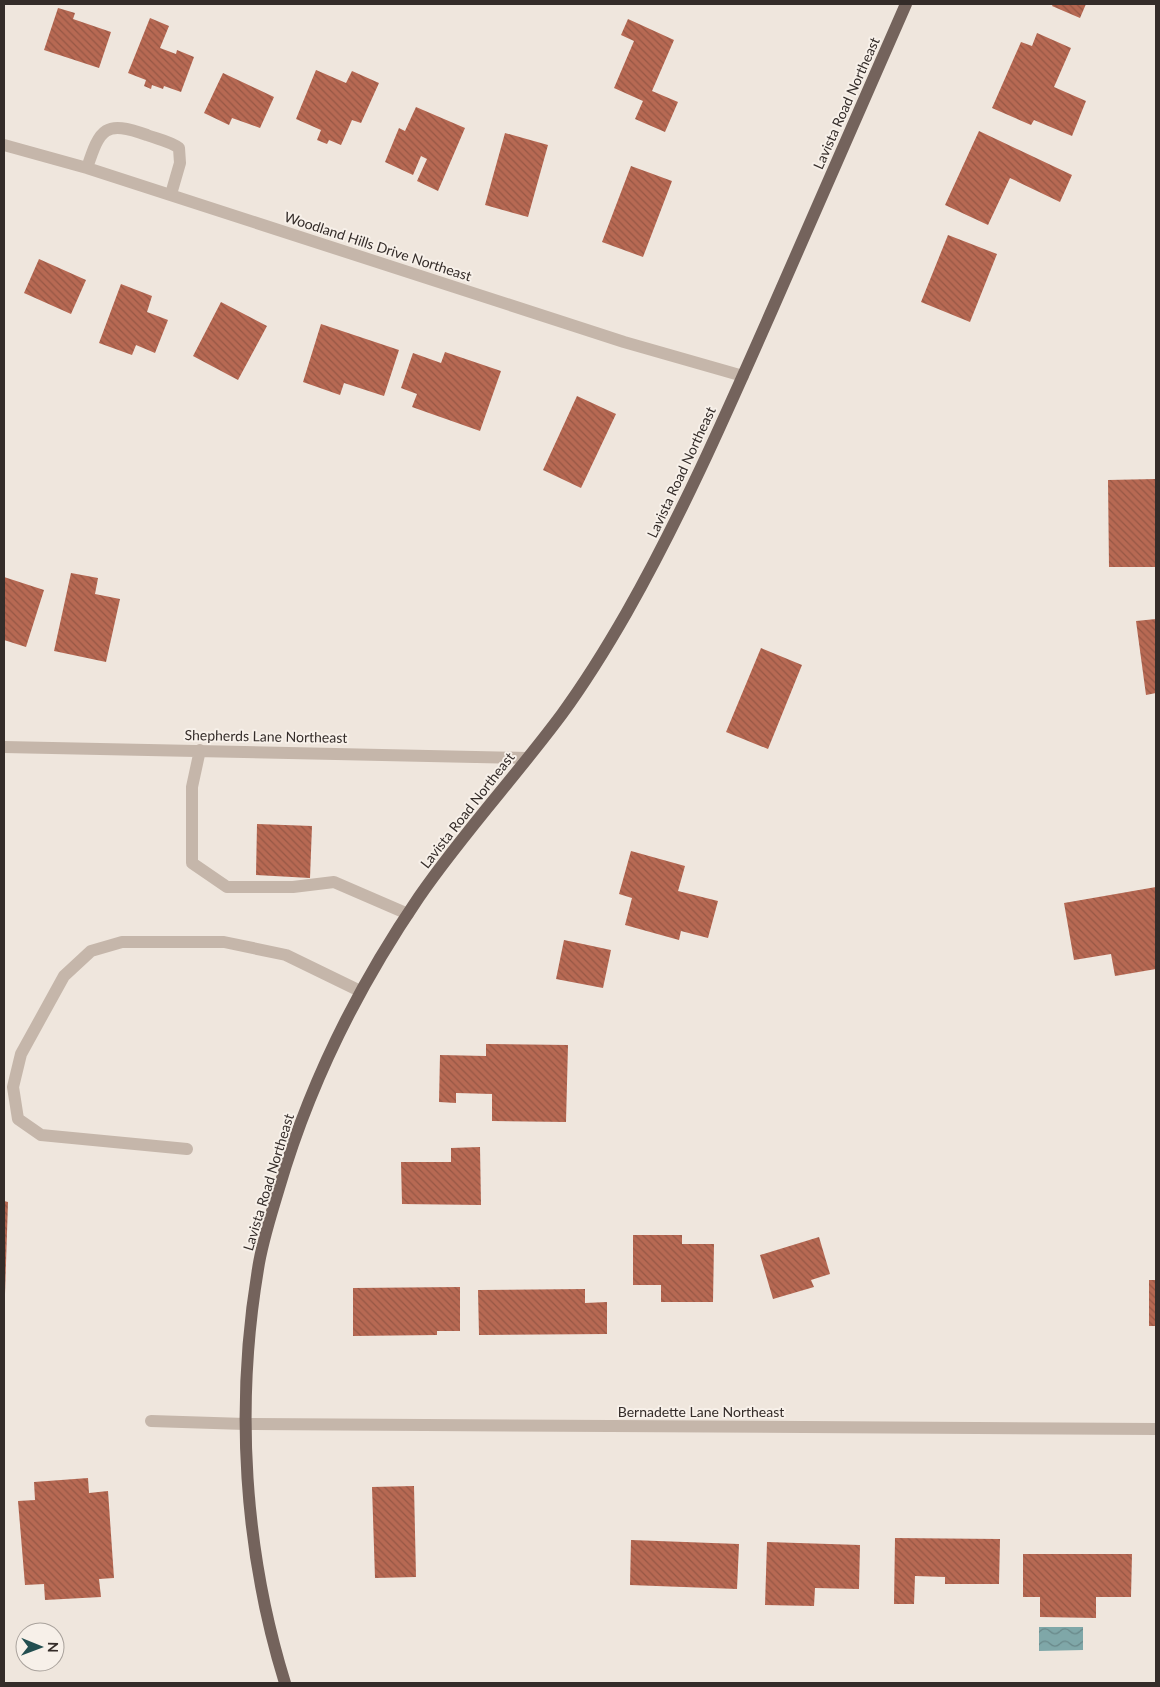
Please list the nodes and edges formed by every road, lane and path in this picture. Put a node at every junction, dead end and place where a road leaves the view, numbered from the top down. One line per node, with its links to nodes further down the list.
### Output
1 (906, 4): 5 (main road, Lavista Road Northeast)
2 (4, 145): 3 (street, Woodland Hills Drive Northeast)
3 (87, 168): 4 (street, Woodland Hills Drive Northeast); 4 (street)
4 (171, 194): 5 (street, Woodland Hills Drive Northeast)
5 (743, 376): 8 (main road, Lavista Road Northeast)
6 (4, 746): 7 (street, Shepherds Lane Northeast)
7 (200, 750): 8 (street, Shepherds Lane Northeast); 9 (street)
8 (527, 758): 9 (main road, Lavista Road Northeast)
9 (408, 914): 10 (main road, Lavista Road Northeast)
10 (360, 991): 11 (street); 13 (main road, Lavista Road Northeast)
11 (187, 1149)
12 (151, 1421): 13 (street, Bernadette Lane Northeast)
13 (245, 1424): 14 (street, Bernadette Lane Northeast); 15 (main road, Lavista Road Northeast)
14 (1156, 1429)
15 (284, 1683)

